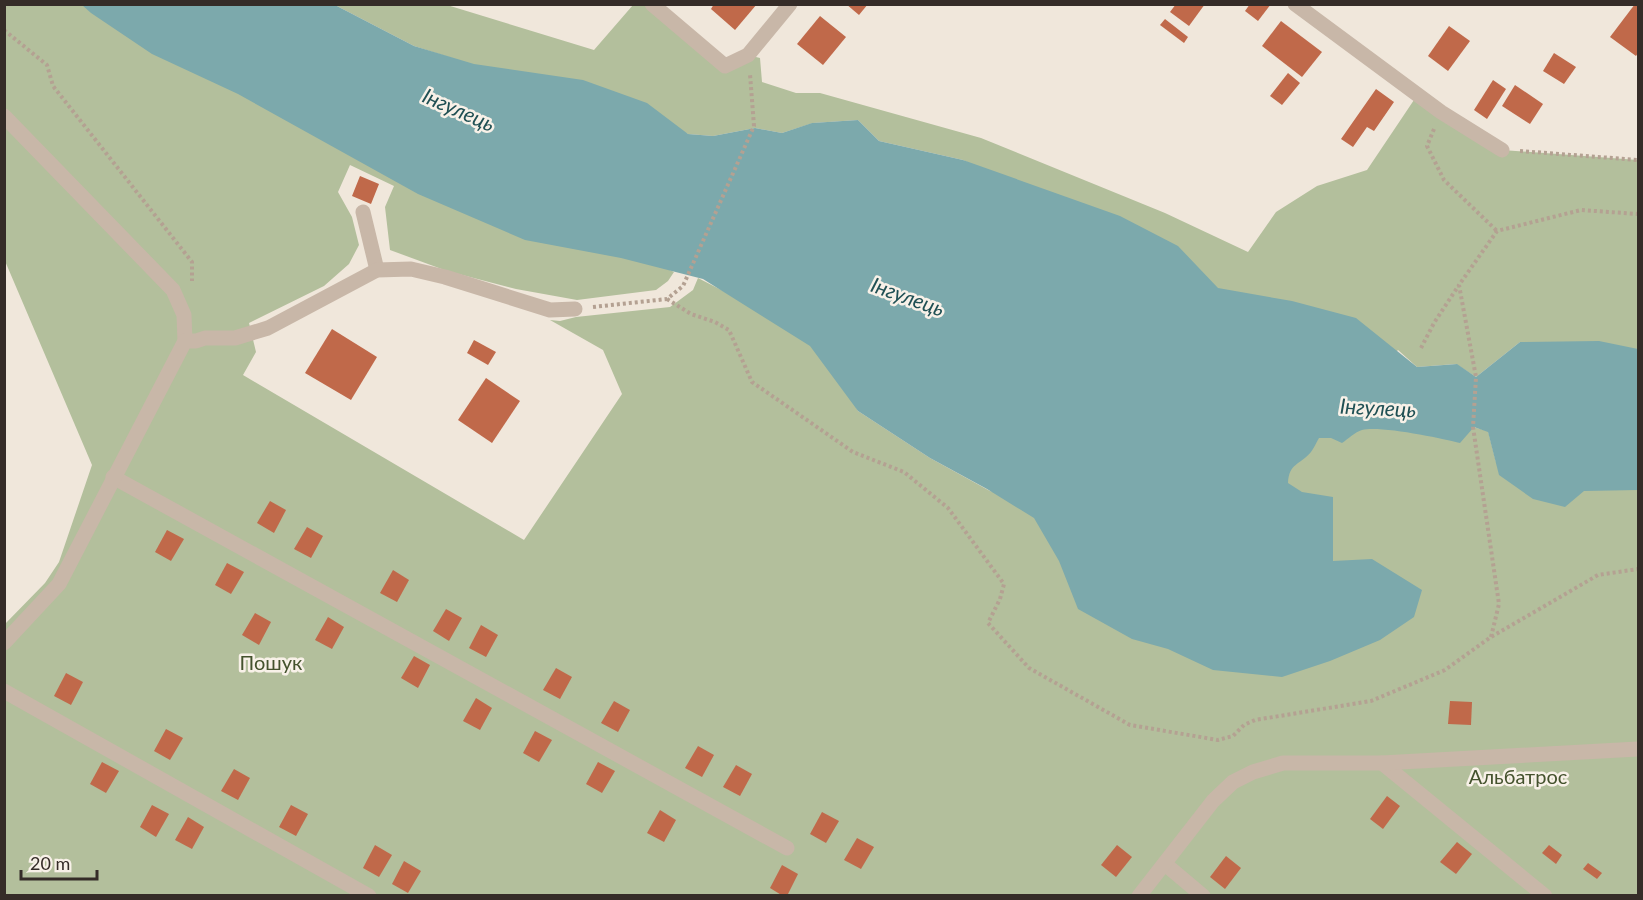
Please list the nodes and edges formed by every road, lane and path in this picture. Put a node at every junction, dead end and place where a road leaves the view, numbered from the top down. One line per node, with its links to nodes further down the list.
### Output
1 (652, 4): 5 (street)
2 (790, 4): 5 (street)
3 (1294, 4): 6 (street)
4 (4, 30): 17 (path)
5 (748, 56): 15 (path)
6 (1442, 112): 8 (street); 12 (path)
7 (4, 116): 17 (street)
8 (1502, 150): 9 (path)
9 (1638, 160)
10 (363, 212): 13 (street)
11 (1638, 214): 12 (path)
12 (1497, 231): 14 (path)
13 (376, 270): 16 (street); 18 (street)
14 (1459, 285): 19 (path); 22 (path)
15 (667, 299): 16 (path); 22 (path)
16 (575, 309)
17 (184, 315): 18 (street)
18 (185, 341): 20 (street)
19 (1421, 348)
20 (113, 477): 23 (street); 27 (street)
21 (1638, 569): 22 (path)
22 (1491, 637)
23 (4, 643)
24 (4, 690): 29 (street)
25 (1638, 749): 26 (street)
26 (1382, 763): 28 (street); 32 (street)
27 (788, 848)
28 (1165, 864): 30 (street); 31 (street)
29 (369, 896)
30 (1139, 896)
31 (1203, 896)
32 (1545, 896)

